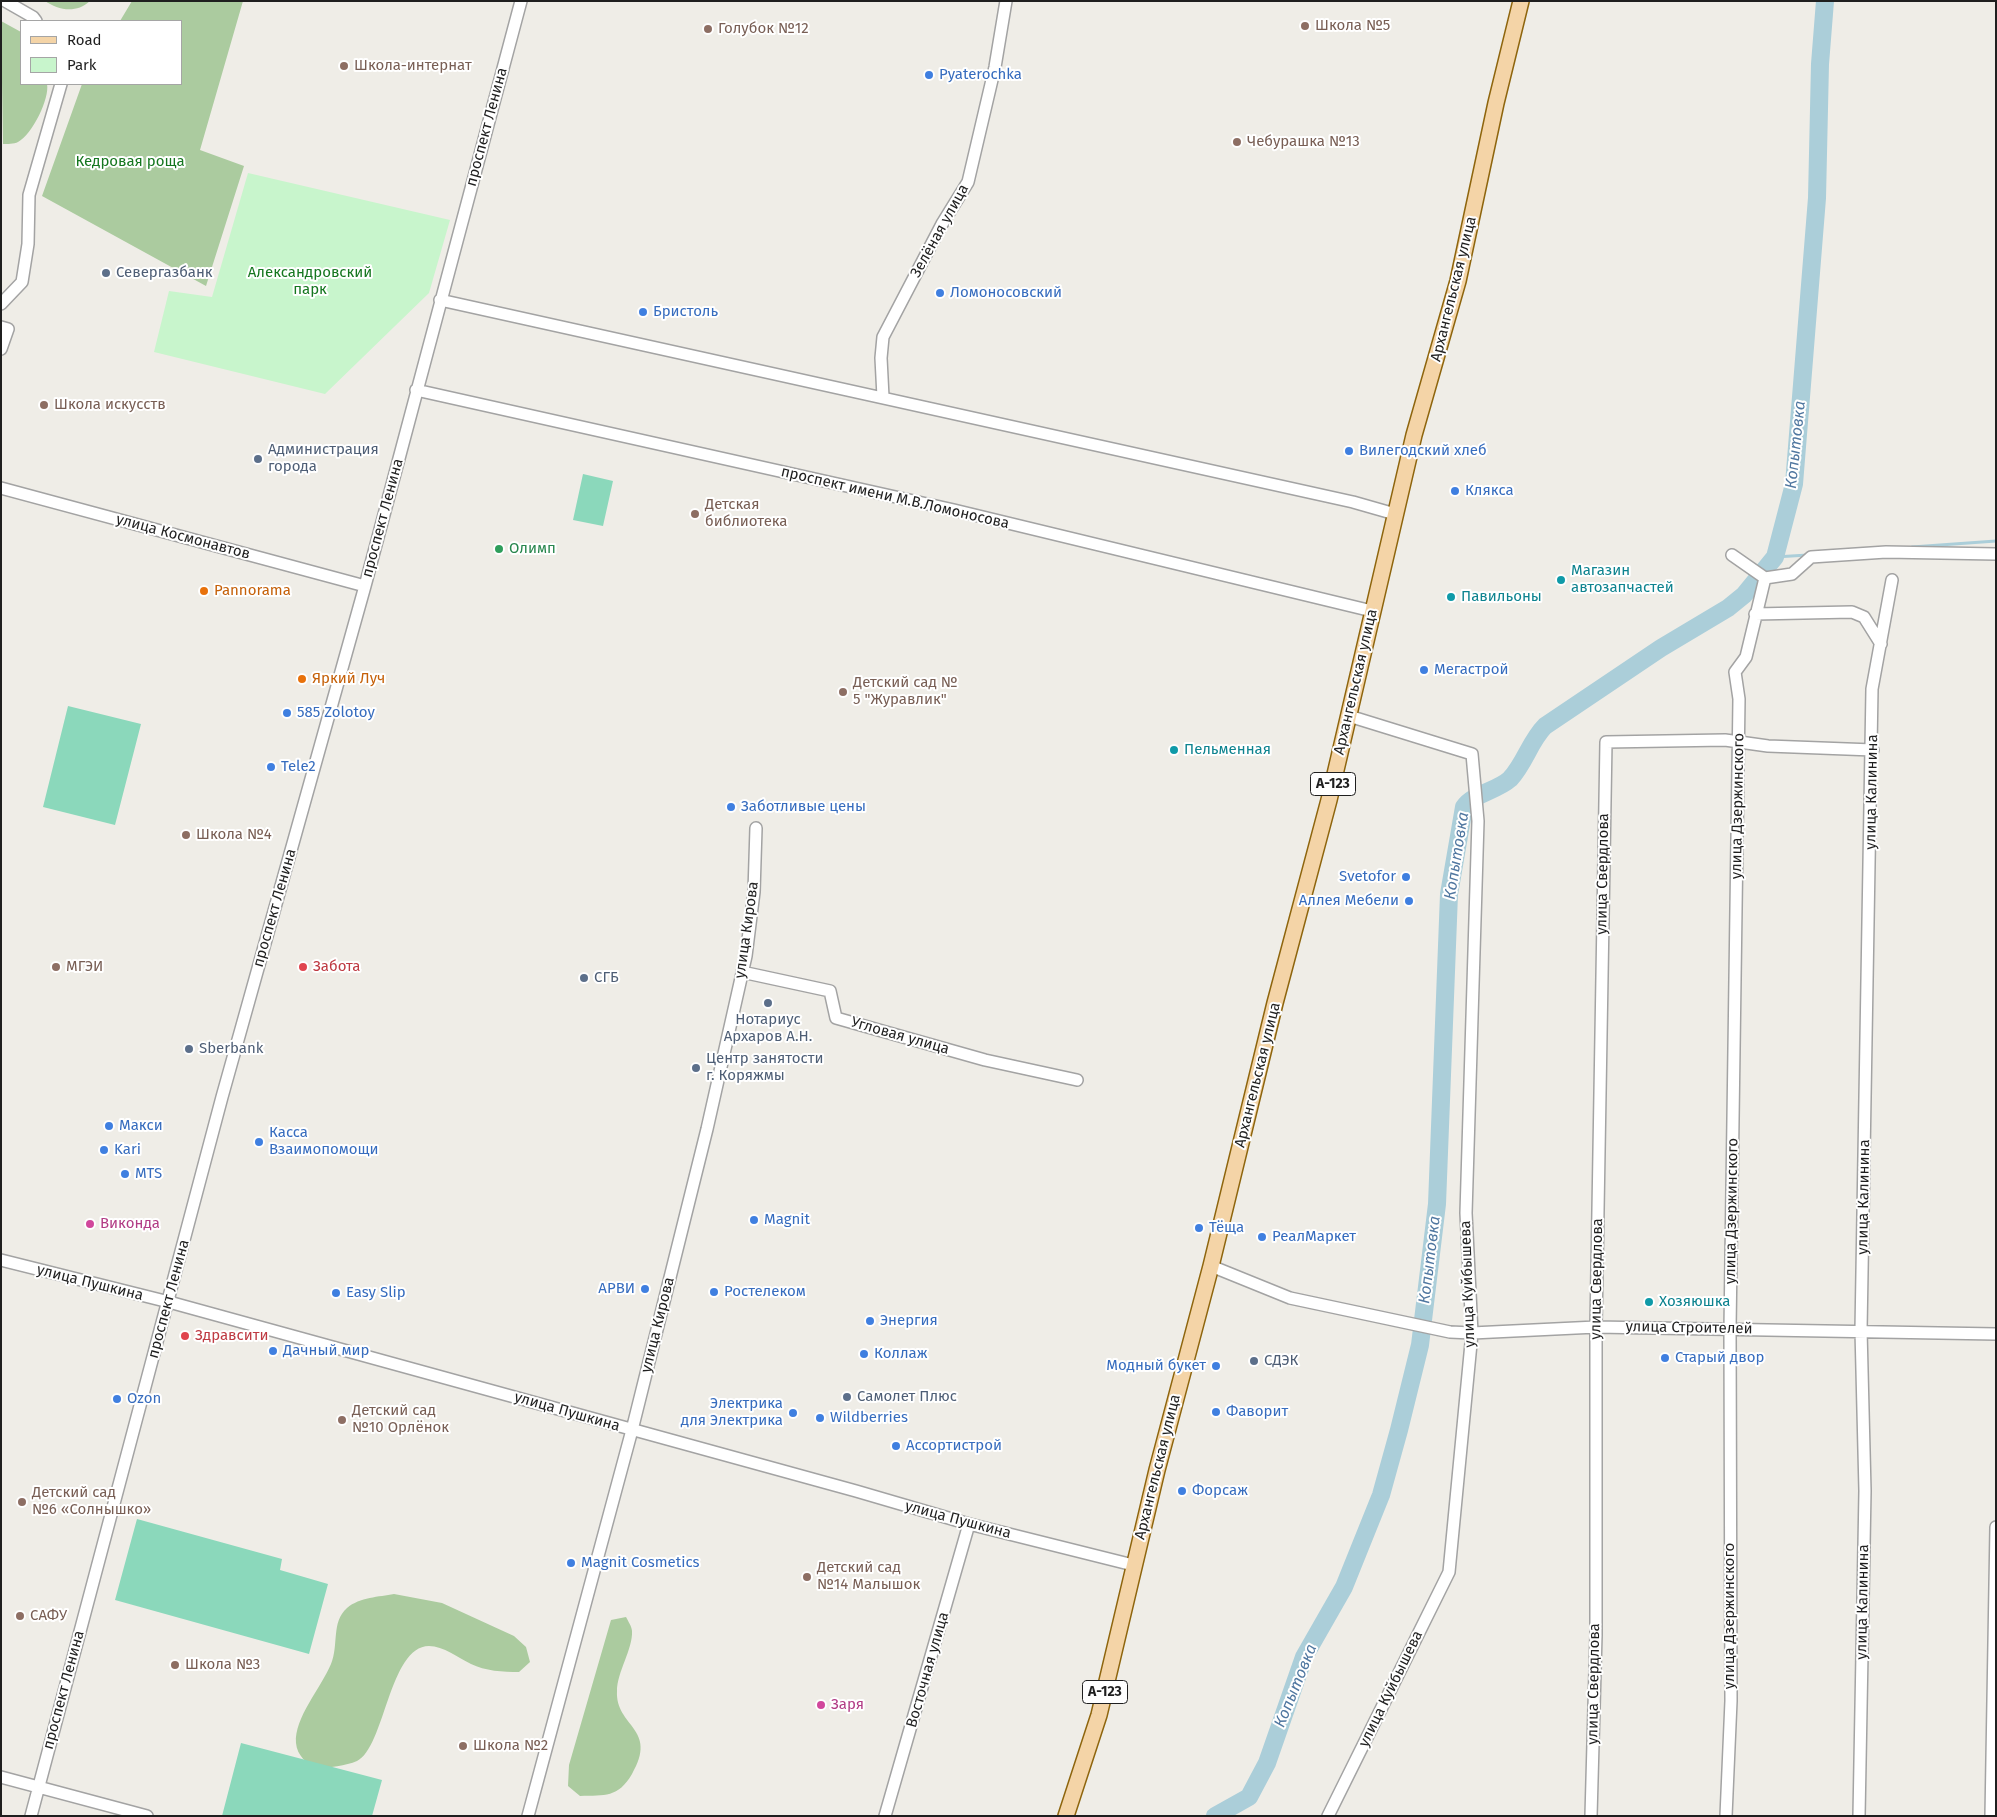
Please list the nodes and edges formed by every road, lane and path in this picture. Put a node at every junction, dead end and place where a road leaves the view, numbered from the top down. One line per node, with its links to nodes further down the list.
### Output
1 (4, 1): 5 (street)
2 (521, 1): 7 (street, проспект Ленина)
3 (1006, 1): 12 (street, Зелёная улица)
4 (1521, 1): 14 (main road, Архангельская улица / А-123)
5 (35, 20)
6 (61, 85): 8 (street)
7 (440, 300): 11 (street, проспект Ленина); 12 (street)
8 (2, 301)
9 (1, 327): 10 (street)
10 (1, 349)
11 (416, 390): 19 (street, проспект Ленина); 20 (street, проспект имени М.В.Ломоносова)
12 (883, 398): 14 (street)
13 (1, 488): 19 (street, улица Космонавтов)
14 (1395, 514): 20 (main road, Архангельская улица / А-123)
15 (1996, 554): 17 (street)
16 (1732, 555): 17 (street)
17 (1765, 578): 21 (street, улица Дзержинского)
18 (1892, 580): 22 (street, улица Калинина)
19 (365, 586): 31 (street, проспект Ленина)
20 (1372, 611): 23 (main road, Архангельская улица / А-123)
21 (1756, 612): 22 (street); 24 (street, улица Дзержинского)
22 (1881, 644): 25 (street, улица Калинина)
23 (1349, 716): 30 (main road, Архангельская улица / А-123); 35 (street, улица Куйбышева)
24 (1738, 742): 25 (street); 32 (street, улица Свердлова); 33 (street, улица Дзержинского)
25 (1873, 750): 34 (street, улица Калинина)
26 (756, 828): 27 (street, улица Кирова)
27 (742, 972): 28 (street, Угловая улица); 37 (street, улица Кирова)
28 (1077, 1080)
29 (1, 1260): 31 (street, улица Пушкина)
30 (1212, 1266): 35 (street, улица Строителей); 40 (main road, Архангельская улица / А-123)
31 (169, 1302): 37 (street, улица Пушкина); 42 (street, проспект Ленина)
32 (1596, 1327): 33 (street, улица Строителей); 35 (street, улица Строителей); 49 (street, улица Свердлова)
33 (1730, 1329): 34 (street, улица Строителей); 50 (street, улица Дзержинского)
34 (1861, 1330): 36 (street, улица Строителей); 51 (street, улица Калинина)
35 (1472, 1333): 48 (street, улица Куйбышева)
36 (1996, 1334)
37 (632, 1430): 38 (street, улица Пушкина); 45 (street, улица Кирова)
38 (969, 1524): 40 (street, улица Пушкина); 46 (street, Восточная улица)
39 (1996, 1527): 52 (street)
40 (1134, 1565): 47 (main road, А-123)
41 (1, 1777): 42 (street)
42 (38, 1786): 43 (street, проспект Ленина); 44 (street)
43 (31, 1816)
44 (147, 1816)
45 (528, 1816)
46 (885, 1816)
47 (1066, 1816)
48 (1328, 1816)
49 (1592, 1816)
50 (1726, 1816)
51 (1859, 1816)
52 (1991, 1816)

